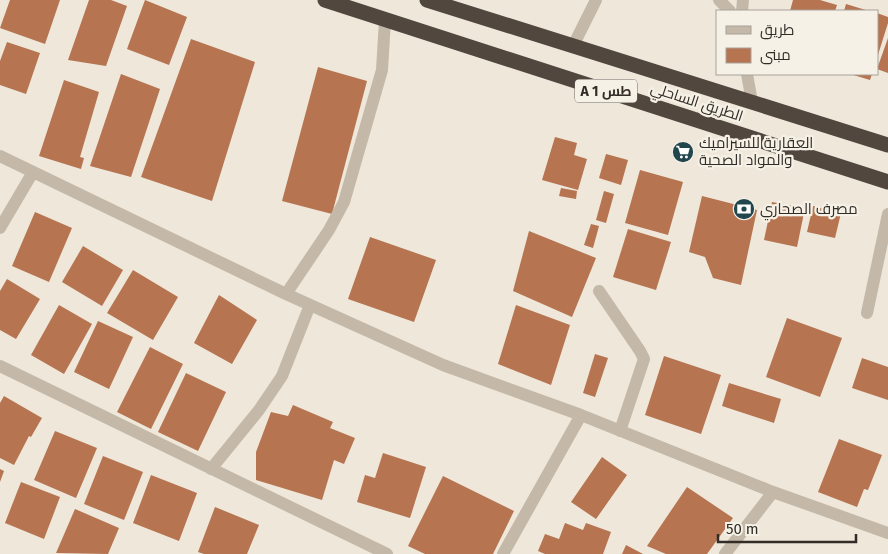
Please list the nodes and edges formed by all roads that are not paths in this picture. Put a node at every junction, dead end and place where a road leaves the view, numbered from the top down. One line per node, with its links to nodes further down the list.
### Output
1 (325, 0): 6 (highway, الطريق الساحلي / A 1 طس)
2 (427, 0): 7 (highway, الطريق الساحلي / A 1 طس)
3 (596, 0): 7 (street)
4 (719, 0): 5 (street)
5 (729, 10)
6 (385, 20): 13 (highway, الطريق الساحلي / A 1 طس); 17 (street)
7 (573, 46): 9 (highway, الطريق الساحلي / A 1 طس)
8 (747, 75): 9 (street)
9 (752, 102): 10 (highway, الطريق الساحلي / A 1 طس)
10 (888, 145)
11 (0, 156): 12 (street)
12 (34, 172): 15 (street); 17 (street)
13 (888, 182)
14 (888, 214): 19 (street)
15 (0, 228)
16 (599, 292): 22 (street)
17 (286, 294): 18 (street)
18 (310, 305): 21 (street); 23 (street)
19 (866, 313)
20 (0, 366): 23 (street)
21 (581, 415): 22 (street); 27 (street)
22 (620, 431): 24 (street)
23 (211, 469): 26 (street)
24 (773, 492): 25 (street); 28 (street)
25 (888, 533)
26 (387, 554)
27 (503, 554)
28 (725, 554)

